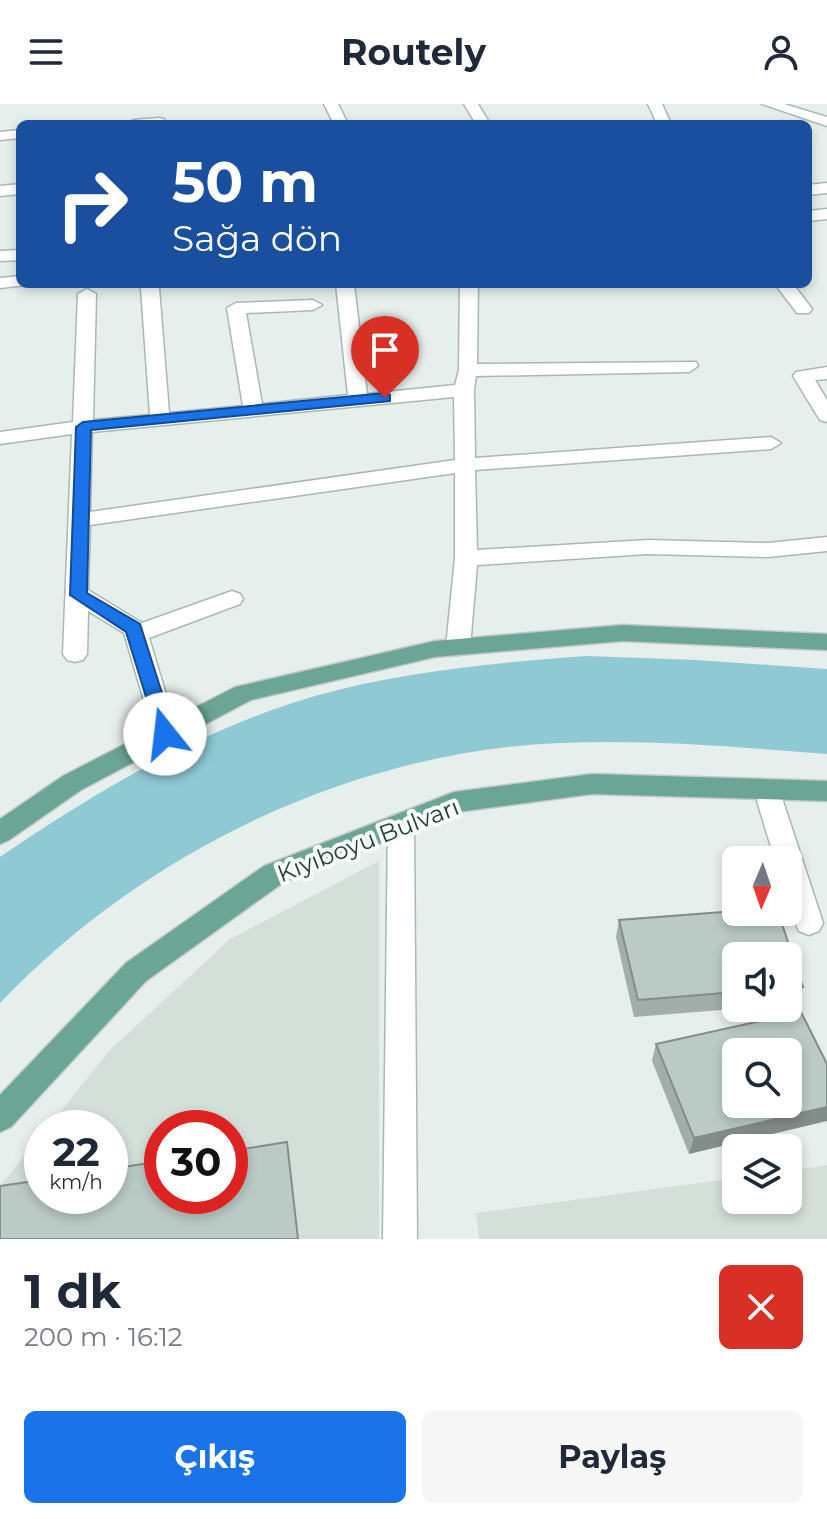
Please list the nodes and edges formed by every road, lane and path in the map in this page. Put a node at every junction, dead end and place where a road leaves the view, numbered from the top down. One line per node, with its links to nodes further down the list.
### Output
1 (769, 104): 2 (street)
2 (827, 124)
3 (150, 288): 16 (street)
4 (345, 288): 13 (street)
5 (469, 288): 12 (street)
6 (787, 288): 9 (street)
7 (87, 294): 17 (street)
8 (313, 305): 14 (street)
9 (803, 309)
10 (689, 366): 12 (street)
11 (827, 373): 15 (street)
12 (466, 380): 13 (street); 20 (street)
13 (358, 400): 14 (street)
14 (253, 410): 16 (street)
15 (827, 416)
16 (160, 420): 17 (street)
17 (83, 427): 18 (street); 21 (street)
18 (0, 438)
19 (771, 443): 20 (street)
20 (465, 465): 21 (street); 23 (street)
21 (81, 520): 24 (street)
22 (827, 544): 23 (street)
23 (466, 558): 28 (street)
24 (79, 595): 26 (street); 29 (street)
25 (232, 599): 26 (street)
26 (137, 634): 30 (street)
27 (827, 642): 28 (main road)
28 (458, 647): 30 (main road)
29 (75, 654)
30 (165, 734): 34 (main road)
31 (827, 791): 33 (main road, Kıyıboyu Bulvarı)
32 (770, 801): 35 (street)
33 (401, 823): 36 (main road, Kıyıboyu Bulvarı); 37 (street)
34 (0, 833)
35 (809, 923)
36 (0, 1117)
37 (400, 1239)

